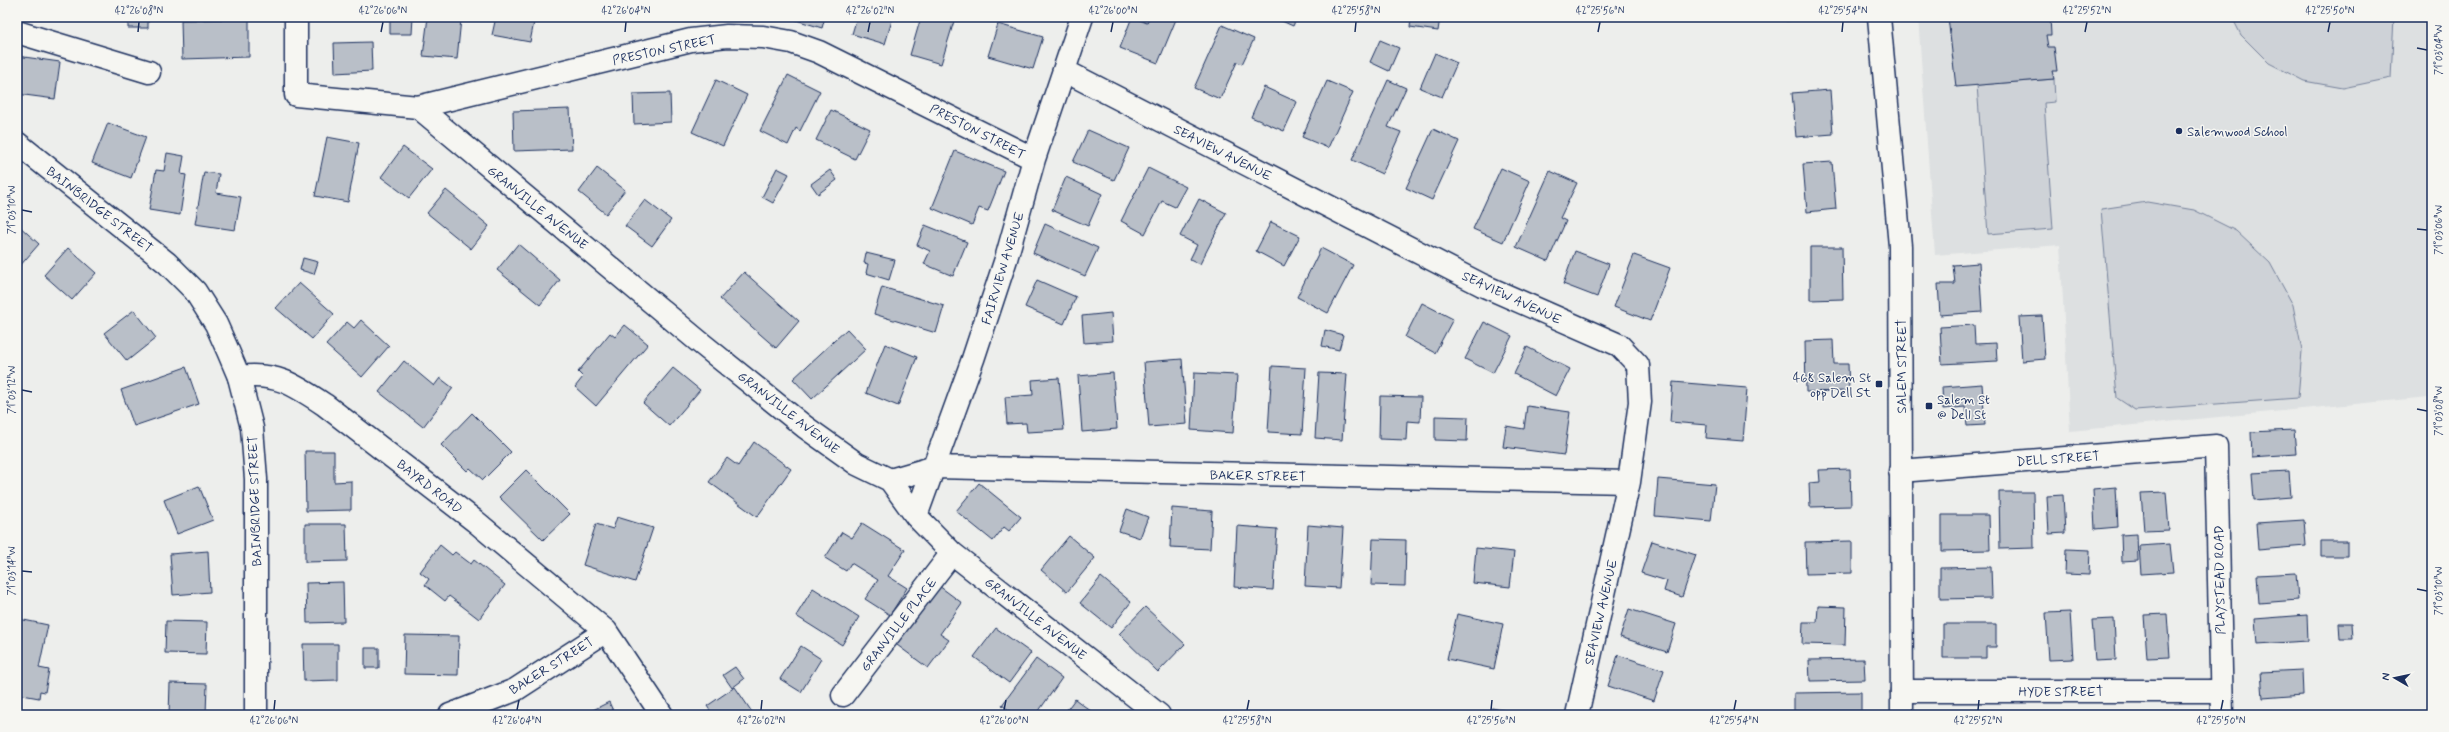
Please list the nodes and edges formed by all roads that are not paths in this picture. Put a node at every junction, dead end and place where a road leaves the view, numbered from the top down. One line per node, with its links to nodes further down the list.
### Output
1 (296, 17): 7 (street, PRESTON STREET)
2 (1082, 17): 5 (street, FAIRVIEW AVENUE)
3 (1879, 17): 13 (street, SALEM STREET)
4 (17, 32): 6 (street)
5 (1065, 71): 9 (street, FAIRVIEW AVENUE); 15 (street, SEAVIEW AVENUE)
6 (149, 72)
7 (418, 106): 9 (street, PRESTON STREET); 14 (street, GRANVILLE AVENUE)
8 (17, 143): 10 (street, BAINBRIDGE STREET)
9 (1034, 159): 12 (street, FAIRVIEW AVENUE)
10 (238, 377): 18 (street, BAYRD ROAD); 22 (street, BAINBRIDGE STREET)
11 (2216, 446): 13 (street, DELL STREET); 20 (street, PLAYSTEAD ROAD)
12 (935, 467): 14 (street, BAKER STREET); 15 (street, BAKER STREET); 16 (street, FAIRVIEW AVENUE)
13 (1900, 470): 19 (street, SALEM STREET)
14 (890, 480): 16 (street, GRANVILLE AVENUE)
15 (1629, 482): 26 (street, SEAVIEW AVENUE)
16 (916, 516): 17 (street, GRANVILLE AVENUE)
17 (952, 553): 21 (street, GRANVILLE PLACE); 25 (street, GRANVILLE AVENUE)
18 (606, 631): 23 (street, BAKER STREET); 24 (street, BAYRD ROAD)
19 (1902, 691): 20 (street, HYDE STREET); 27 (street, SALEM STREET)
20 (2220, 691): 28 (street, PLAYSTEAD ROAD)
21 (843, 695)
22 (256, 715)
23 (450, 715)
24 (662, 715)
25 (1159, 715)
26 (1577, 715)
27 (1902, 715)
28 (2222, 715)

